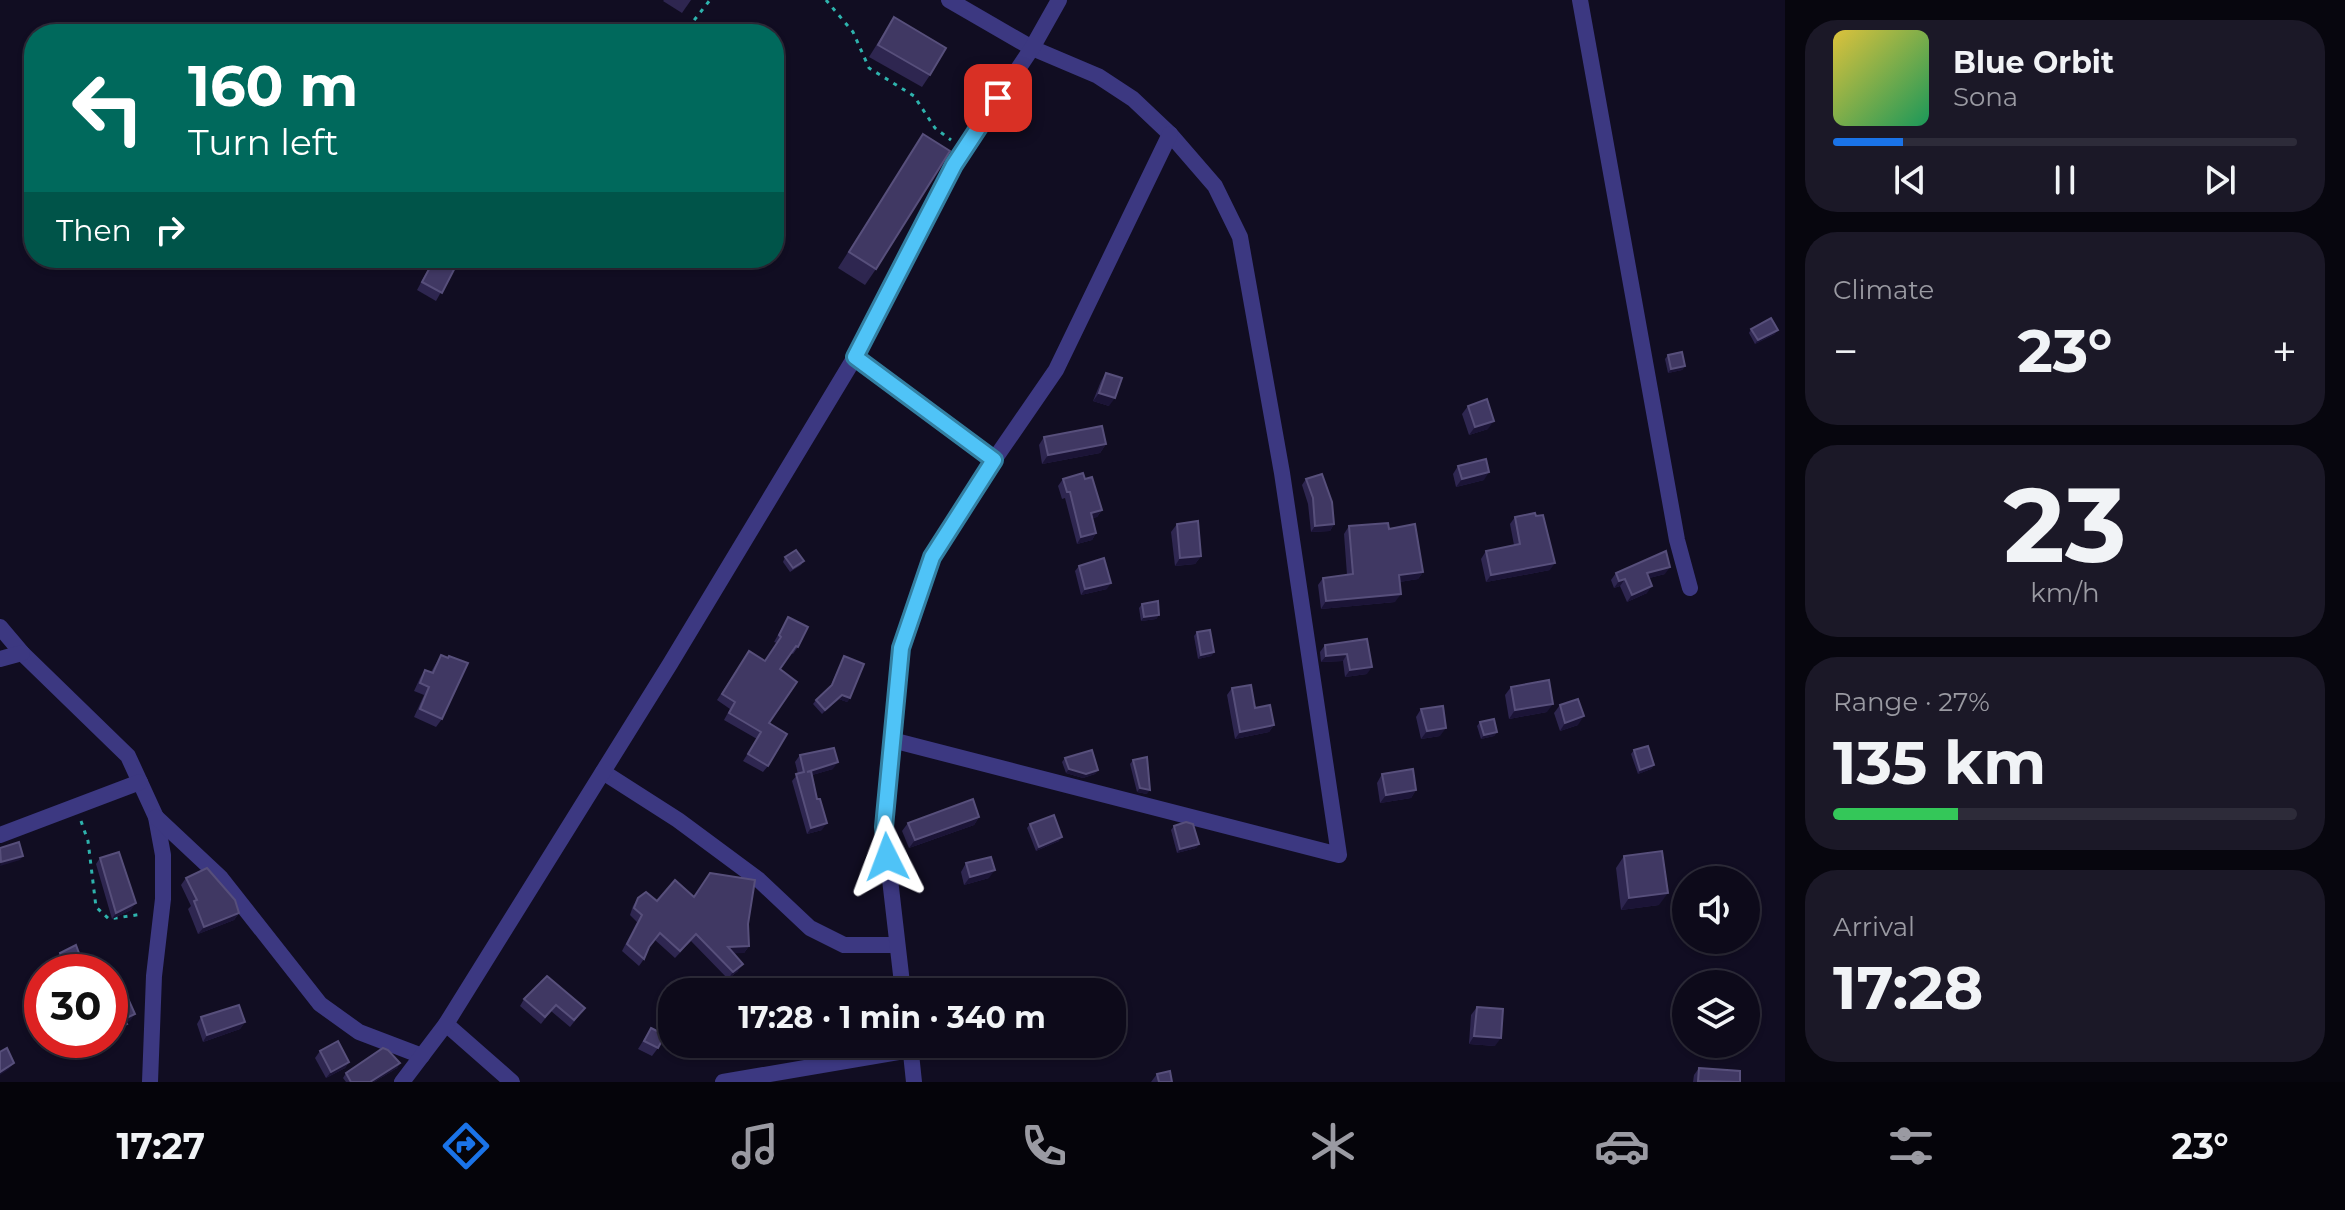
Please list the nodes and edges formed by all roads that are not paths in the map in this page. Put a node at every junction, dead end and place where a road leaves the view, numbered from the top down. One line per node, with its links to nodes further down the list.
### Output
1 (949, 0): 4 (street)
2 (1059, 0): 4 (street)
3 (1580, 0): 8 (street)
4 (1032, 48): 5 (street); 6 (street)
5 (1170, 134): 7 (street); 12 (street)
6 (855, 357): 7 (street); 13 (street)
7 (994, 460): 12 (street)
8 (1690, 588)
9 (0, 627): 10 (street)
10 (22, 653): 11 (street); 14 (street)
11 (0, 659)
12 (892, 740): 17 (street)
13 (603, 772): 17 (street); 19 (street)
14 (140, 782): 15 (street); 16 (street)
15 (156, 817): 20 (street); 23 (street)
16 (0, 835)
17 (897, 945): 18 (street)
18 (901, 978)
19 (446, 1024): 20 (street); 25 (street)
20 (422, 1056): 24 (street)
21 (851, 1058): 26 (street)
22 (911, 1058): 27 (street)
23 (150, 1082)
24 (402, 1082)
25 (512, 1082)
26 (723, 1082)
27 (914, 1082)

